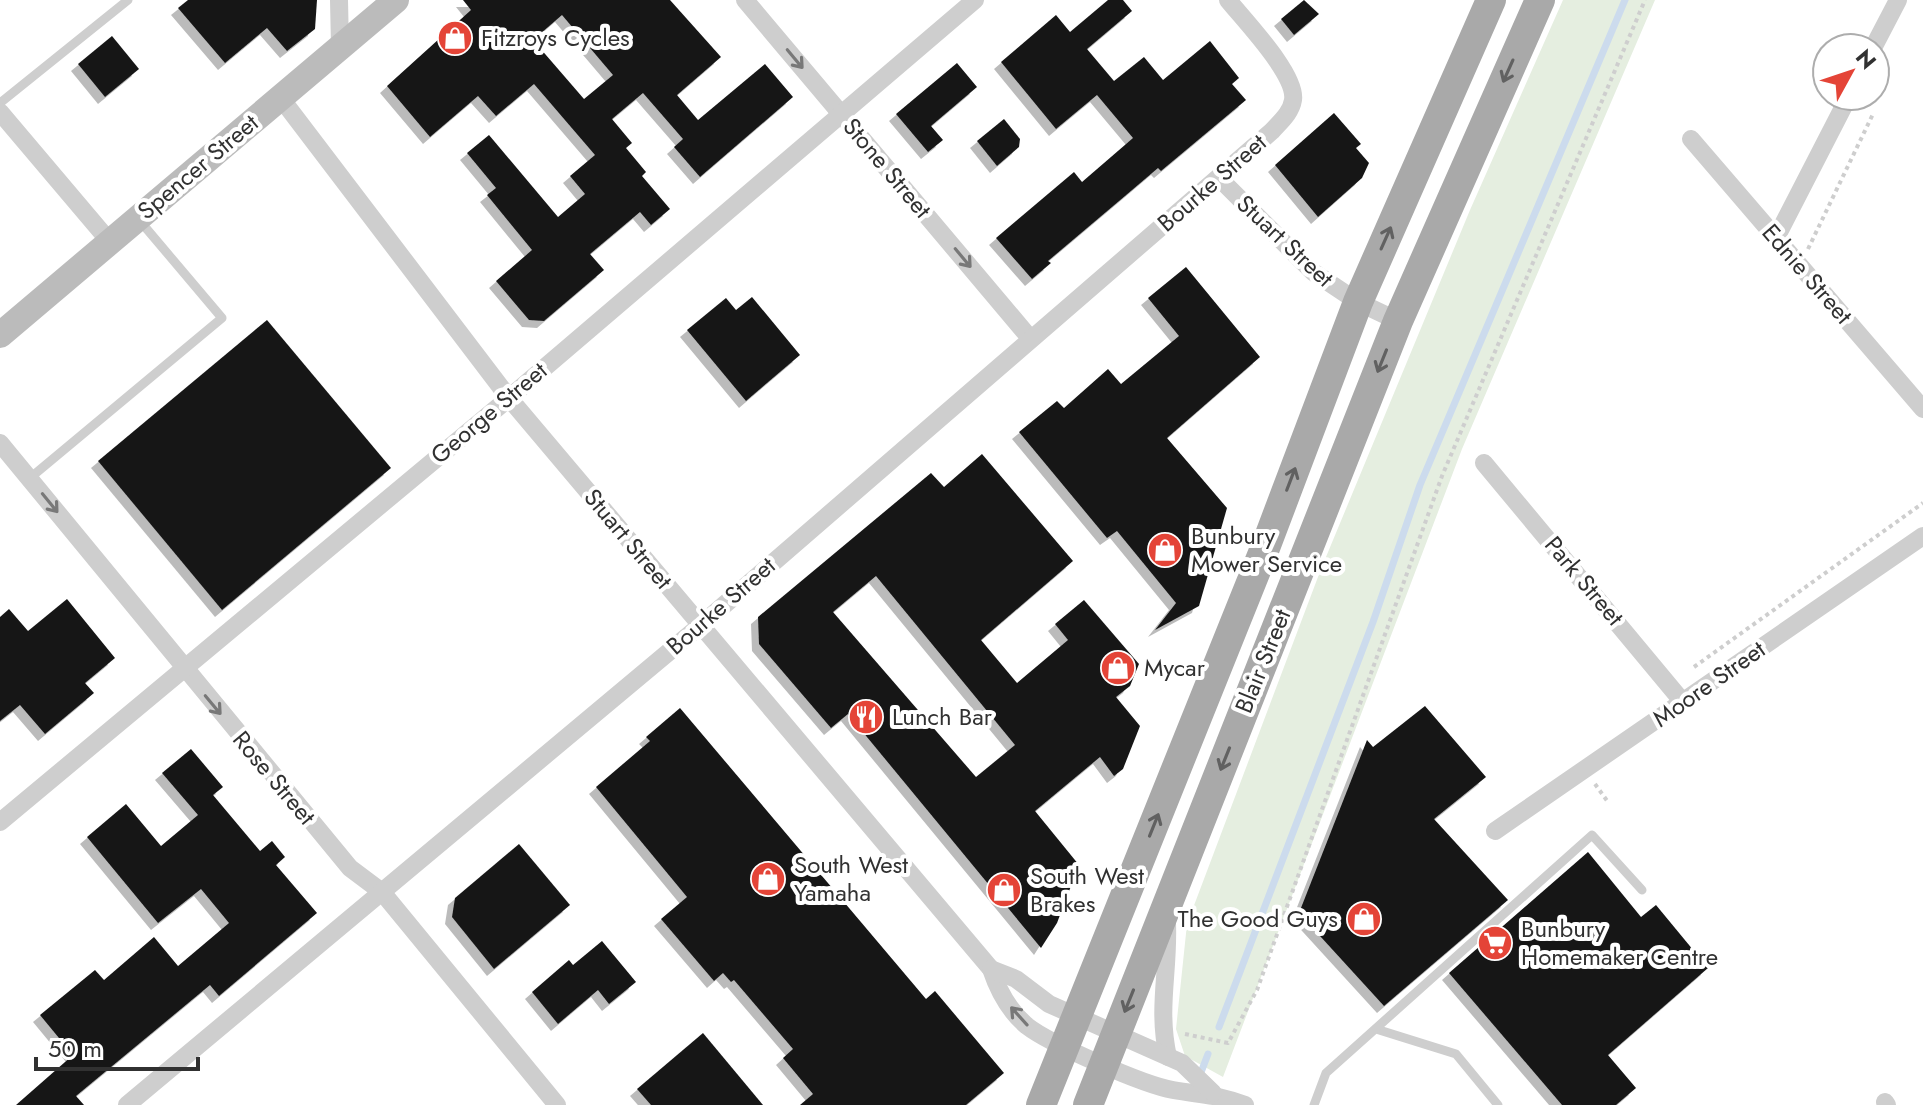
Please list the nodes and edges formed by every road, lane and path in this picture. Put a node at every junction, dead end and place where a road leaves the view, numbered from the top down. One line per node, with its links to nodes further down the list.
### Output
1 (128, 0): 14 (lane)
2 (339, 0): 12 (street)
3 (396, 0): 12 (main road, Spencer Street)
4 (745, 0): 18 (street, Stone Street, one-way to 18)
5 (975, 0): 18 (street, George Street)
6 (1228, 0): 20 (street, Bourke Street)
7 (1491, 0): 25 (main road, Blair Street, one-way to 7)
8 (1540, 0): 26 (main road, Blair Street, one-way to 26)
9 (1645, 0): 47 (path)
10 (1898, 0): 11 (street)
11 (1881, 32)
12 (340, 47): 13 (main road, Spencer Street)
13 (280, 97): 21 (main road, Spencer Street); 29 (street, Stuart Street)
14 (0, 103)
15 (0, 112): 23 (street)
16 (1841, 112): 22 (street)
17 (1873, 114): 24 (path)
18 (842, 115): 28 (street, Stone Street, one-way to 28); 29 (street, George Street)
19 (1691, 139): 22 (street, Ednie Street)
20 (1219, 178): 25 (street, Stuart Street); 28 (street, Bourke Street)
21 (138, 218): 23 (main road, Spencer Street); 33 (lane)
22 (1776, 238): 24 (street, Ednie Street)
23 (110, 242): 27 (main road, Spencer Street)
24 (1800, 266): 30 (street, Ednie Street)
25 (1358, 302): 26 (street, Stuart Street); 46 (main road, Blair Street, one-way to 25)
26 (1398, 321): 44 (main road, Blair Street, one-way to 44)
27 (0, 335)
28 (1029, 337): 36 (street, Bourke Street)
29 (509, 398): 36 (street, Stuart Street); 37 (street, George Street)
30 (1923, 409)
31 (0, 443): 33 (street, Rose Street)
32 (1484, 463): 38 (street, Park Street)
33 (30, 478): 37 (street, Rose Street, one-way to 37)
34 (1923, 503): 38 (path)
35 (1923, 536): 39 (street, Moore Street)
36 (701, 625): 43 (street, Bourke Street); 45 (street, Stuart Street)
37 (182, 669): 40 (street, George Street); 43 (street, Rose Street, one-way to 43)
38 (1671, 684): 39 (street, Park Street)
39 (1682, 701): 41 (street, Moore Street)
40 (0, 822)
41 (1495, 831)
42 (1642, 890): 48 (lane)
43 (382, 892): 54 (street, Bourke Street); 55 (street, Rose Street)
44 (1166, 908): 47 (street); 49 (main road, Blair Street, one-way to 49)
45 (991, 969): 46 (street, Stuart Street); 50 (street, Stuart Street, one-way to 45)
46 (1077, 1016): 49 (street, Stuart Street); 50 (main road, Blair Street)
47 (1161, 1024): 51 (street)
48 (1376, 1029): 60 (lane); 61 (lane)
49 (1115, 1035): 51 (street, Stuart Street); 52 (main road, Blair Street)
50 (1065, 1046): 52 (street, Stuart Street); 56 (main road, Blair Street)
51 (1168, 1057): 53 (street, Stuart Street)
52 (1103, 1064): 53 (street, Stuart Street); 57 (main road, Blair Street)
53 (1213, 1093): 58 (street); 59 (street)
54 (127, 1105)
55 (557, 1105)
56 (1041, 1105)
57 (1088, 1105)
58 (1191, 1105)
59 (1245, 1105)
60 (1314, 1105)
61 (1498, 1105)

